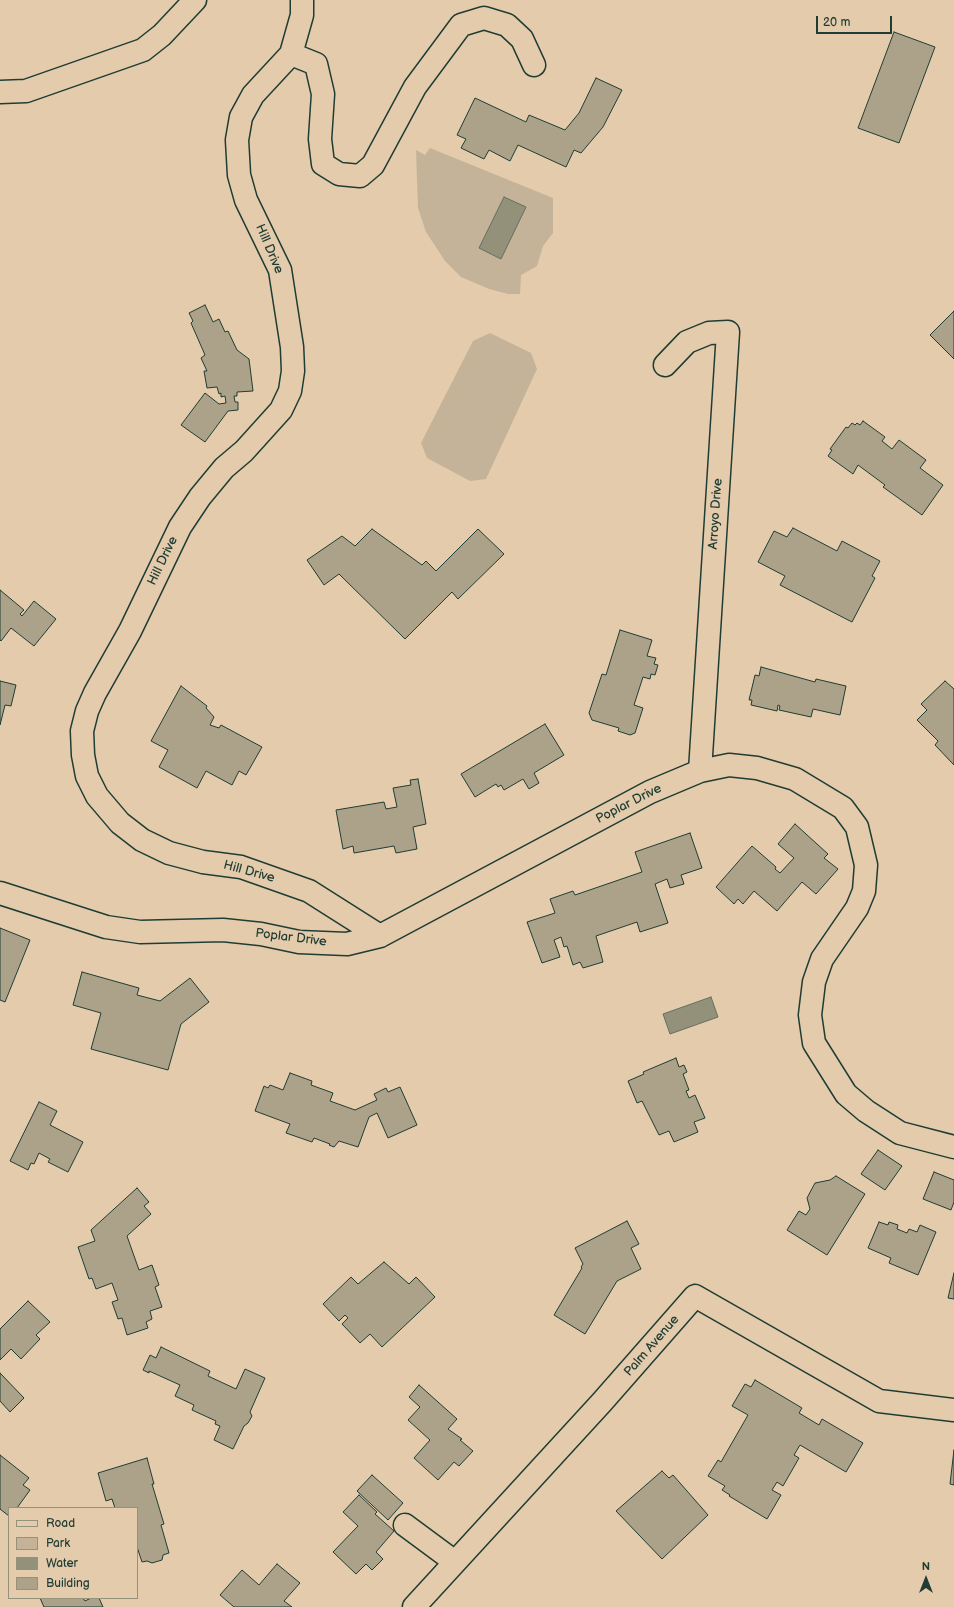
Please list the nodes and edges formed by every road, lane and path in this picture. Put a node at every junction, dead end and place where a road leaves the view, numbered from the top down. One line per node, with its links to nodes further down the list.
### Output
1 (195, 0): 5 (street)
2 (302, 0): 3 (street)
3 (291, 54): 4 (street); 9 (street, Hill Drive)
4 (534, 65)
5 (0, 92)
6 (665, 365): 7 (street, Arroyo Drive)
7 (700, 771): 9 (street, Poplar Drive); 10 (street, Poplar Drive)
8 (0, 893): 9 (street, Poplar Drive)
9 (380, 936)
10 (954, 1148)
11 (954, 1410): 13 (street, Palm Avenue)
12 (406, 1525): 13 (street)
13 (455, 1562): 14 (street, Palm Avenue)
14 (414, 1607)

